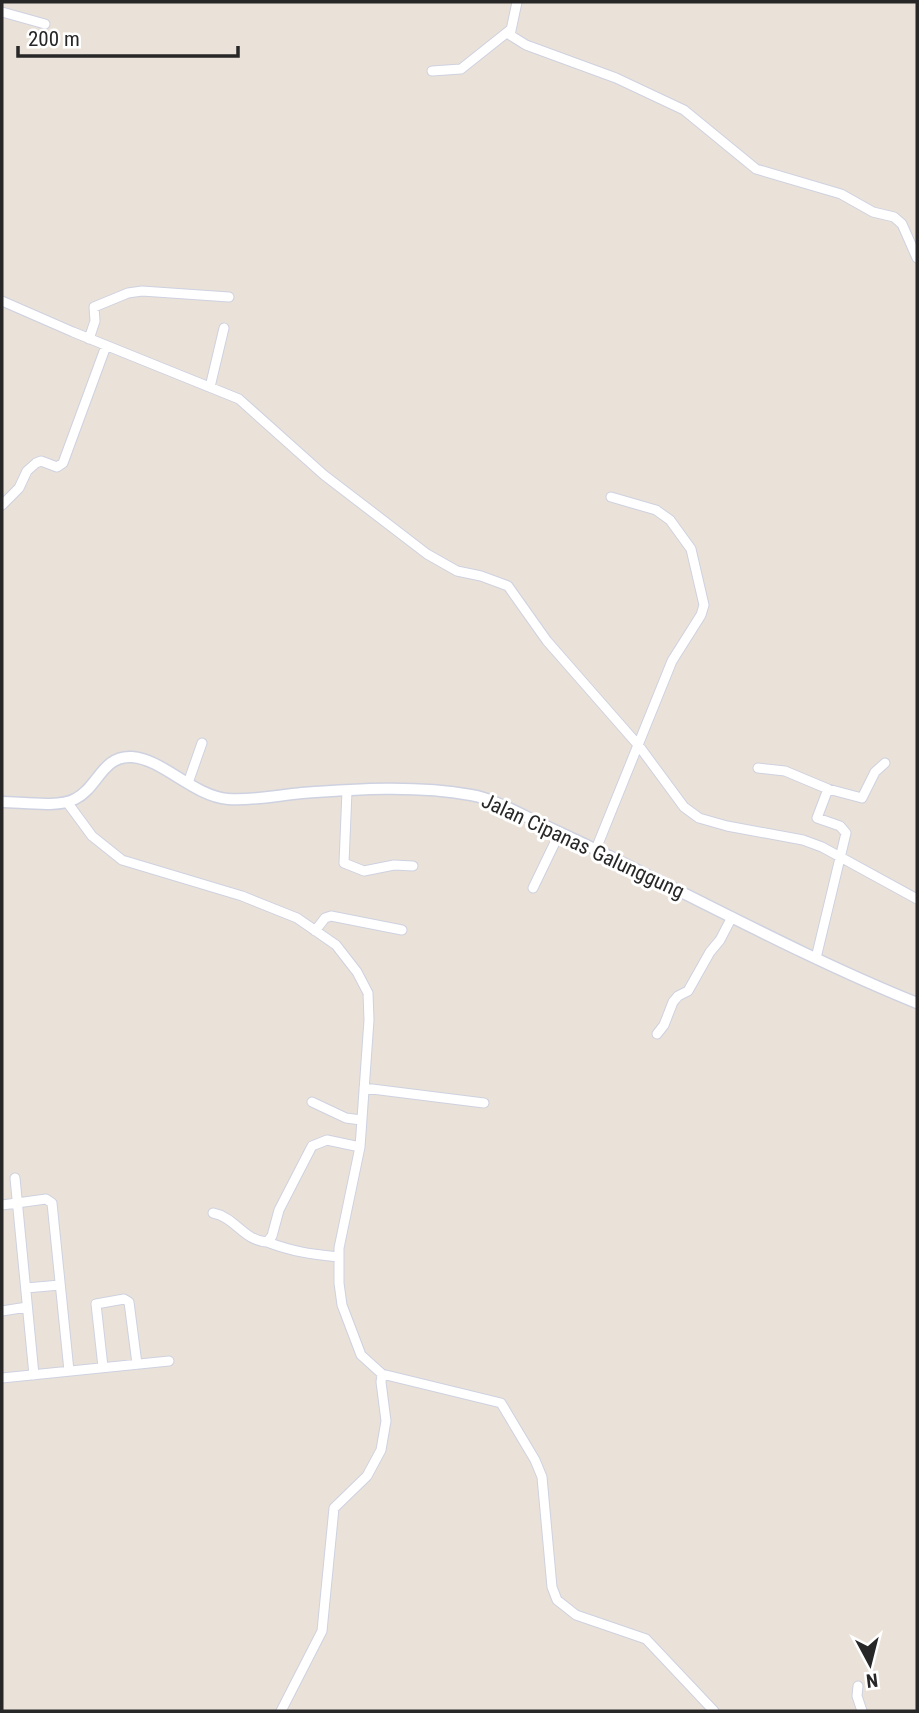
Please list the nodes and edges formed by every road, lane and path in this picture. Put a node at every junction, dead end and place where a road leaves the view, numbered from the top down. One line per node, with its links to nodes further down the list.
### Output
1 (517, 2): 4 (street)
2 (2, 12): 3 (street)
3 (45, 24)
4 (510, 30): 5 (street); 6 (street)
5 (432, 71)
6 (917, 258)
7 (229, 297): 10 (street)
8 (2, 301): 10 (street)
9 (224, 328): 12 (street)
10 (89, 339): 11 (street)
11 (106, 346): 12 (street); 14 (street)
12 (210, 387): 16 (street)
13 (611, 497): 16 (street)
14 (2, 505)
15 (202, 743): 19 (street)
16 (639, 746): 25 (street); 26 (street)
17 (885, 763): 20 (street)
18 (758, 768): 20 (street)
19 (188, 783): 21 (street, Jalan Cipanas Galunggung); 23 (street, Jalan Cipanas Galunggung)
20 (828, 789): 26 (street)
21 (347, 795): 24 (street, Jalan Cipanas Galunggung); 27 (street)
22 (2, 802): 23 (street)
23 (67, 802): 32 (street)
24 (560, 832): 25 (street, Jalan Cipanas Galunggung); 28 (street)
25 (596, 849): 30 (street, Jalan Cipanas Galunggung)
26 (842, 859): 29 (street); 33 (street)
27 (414, 866)
28 (533, 888)
29 (917, 899)
30 (732, 917): 33 (street, Jalan Cipanas Galunggung); 35 (street)
31 (402, 930): 32 (street)
32 (315, 931): 36 (street)
33 (816, 958): 34 (street, Jalan Cipanas Galunggung)
34 (917, 1003)
35 (657, 1034)
36 (364, 1088): 38 (street); 39 (street)
37 (312, 1102): 39 (street)
38 (484, 1103)
39 (361, 1120): 40 (street)
40 (360, 1147): 45 (street); 46 (street)
41 (15, 1178): 42 (street)
42 (17, 1203): 43 (street); 47 (street); 48 (street)
43 (2, 1205)
44 (213, 1213): 45 (street)
45 (267, 1242): 46 (street)
46 (339, 1257): 56 (street)
47 (60, 1285): 48 (street); 54 (street)
48 (26, 1288): 49 (street)
49 (27, 1307): 50 (street); 55 (street)
50 (2, 1311)
51 (170, 1361): 52 (street)
52 (137, 1364): 53 (street); 53 (street)
53 (103, 1367): 54 (street)
54 (69, 1371): 55 (street)
55 (34, 1374): 57 (street)
56 (383, 1374): 59 (street); 60 (street)
57 (2, 1378)
58 (858, 1686): 61 (street)
59 (281, 1711)
60 (713, 1711)
61 (862, 1711)

